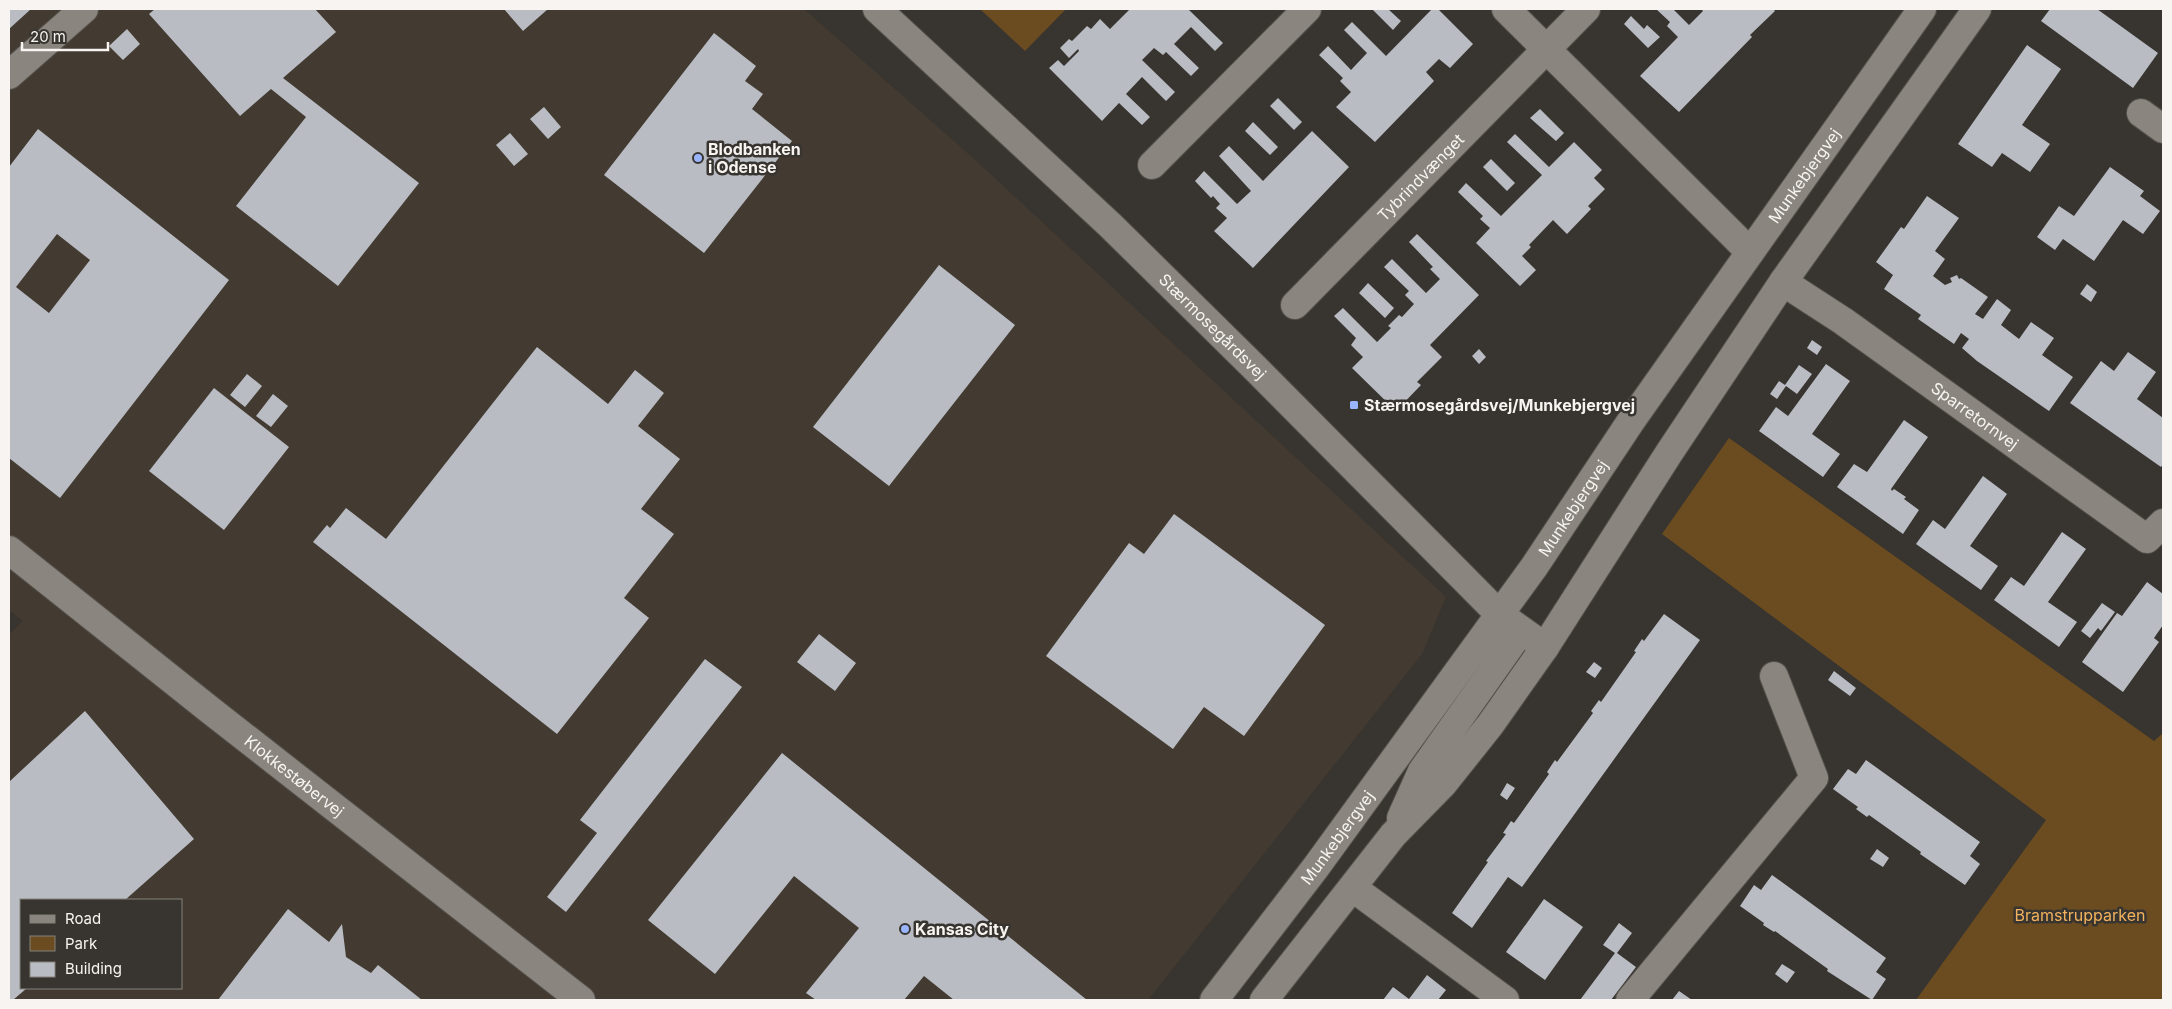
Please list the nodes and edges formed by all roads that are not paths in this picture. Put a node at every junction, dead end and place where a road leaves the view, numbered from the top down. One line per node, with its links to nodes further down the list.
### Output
1 (84, 9): 9 (street)
2 (877, 9): 18 (street, Stærmosegårdsvej)
3 (1307, 9): 12 (street)
4 (1506, 9): 8 (street)
5 (1586, 9): 8 (street, Tybrindvænget)
6 (1922, 9): 13 (street, Munkebjergvej)
7 (1977, 9): 14 (street)
8 (1546, 49): 13 (street); 15 (street, Tybrindvænget)
9 (9, 75)
10 (2141, 113): 11 (street)
11 (2163, 129)
12 (1152, 165)
13 (1750, 252): 18 (street, Munkebjergvej)
14 (1783, 282): 16 (street, Sparretornvej); 19 (street)
15 (1295, 305)
16 (2163, 523)
17 (9, 550): 23 (street, Klokkestøbervej)
18 (1499, 614): 19 (street, Stærmosegårdsvej); 21 (street); 24 (street, Munkebjergvej)
19 (1545, 647): 21 (street)
20 (1774, 676): 27 (street)
21 (1393, 835): 22 (street)
22 (1353, 888): 25 (street); 26 (street)
23 (580, 1000)
24 (1214, 1000)
25 (1264, 1000)
26 (1505, 1000)
27 (1630, 1000)

